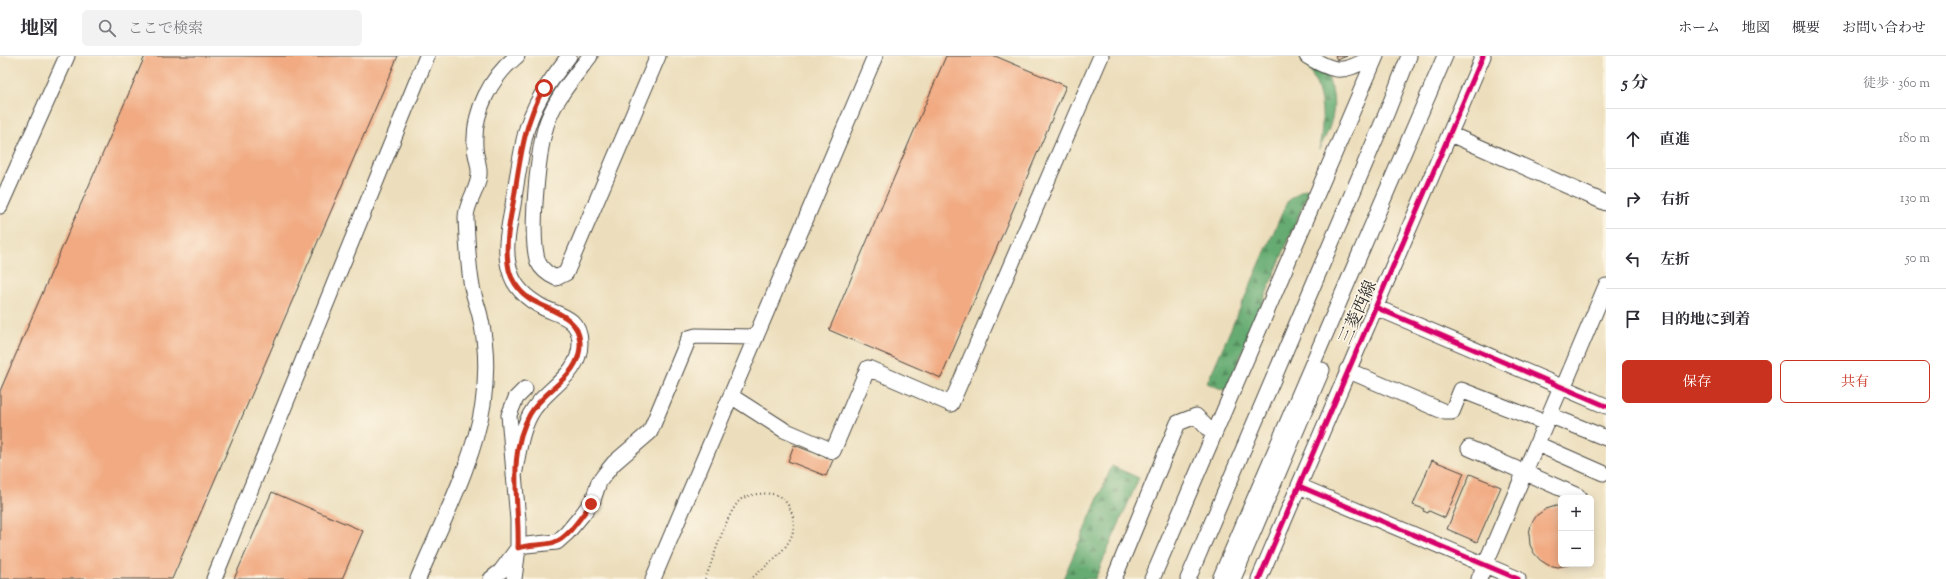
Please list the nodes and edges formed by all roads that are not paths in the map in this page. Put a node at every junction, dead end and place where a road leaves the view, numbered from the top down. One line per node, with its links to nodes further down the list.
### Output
1 (67, 56): 18 (street)
2 (427, 56): 39 (street)
3 (517, 56): 40 (street)
4 (569, 56): 34 (street)
5 (590, 56): 6 (street)
6 (658, 56)
7 (875, 56): 21 (street)
8 (1101, 56): 25 (street)
9 (1307, 56): 10 (street)
10 (1376, 56): 28 (street)
11 (1409, 56): 46 (street)
12 (1436, 56): 47 (street)
13 (1445, 56): 48 (street)
14 (1455, 56): 49 (street)
15 (1483, 56): 16 (street, 三菱西線)
16 (1450, 134): 17 (street); 20 (street, 三菱西線)
17 (1606, 203)
18 (0, 206)
19 (1606, 286): 23 (street)
20 (1375, 307): 22 (street, 三菱西線); 23 (street)
21 (756, 337): 25 (street); 37 (street)
22 (1347, 370): 27 (street); 35 (street, 三菱西線)
23 (1562, 388): 26 (street); 27 (street)
24 (525, 389): 34 (street)
25 (730, 396): 43 (street)
26 (1606, 406)
27 (1547, 419): 29 (street); 30 (street)
28 (1214, 435): 44 (street); 45 (street)
29 (1606, 438)
30 (1537, 444): 32 (street); 33 (street)
31 (1468, 448): 32 (street)
32 (1524, 473): 36 (street); 38 (street)
33 (1603, 473)
34 (514, 476): 37 (street)
35 (1299, 486): 38 (street); 50 (street, 三菱西線)
36 (1576, 495)
37 (518, 548): 41 (street); 42 (street)
38 (1485, 565): 51 (street); 52 (street)
39 (214, 579)
40 (418, 579)
41 (491, 579)
42 (514, 579)
43 (653, 579)
44 (1114, 579)
45 (1152, 579)
46 (1188, 579)
47 (1212, 579)
48 (1220, 579)
49 (1233, 579)
50 (1259, 579)
51 (1480, 579)
52 (1518, 579)

